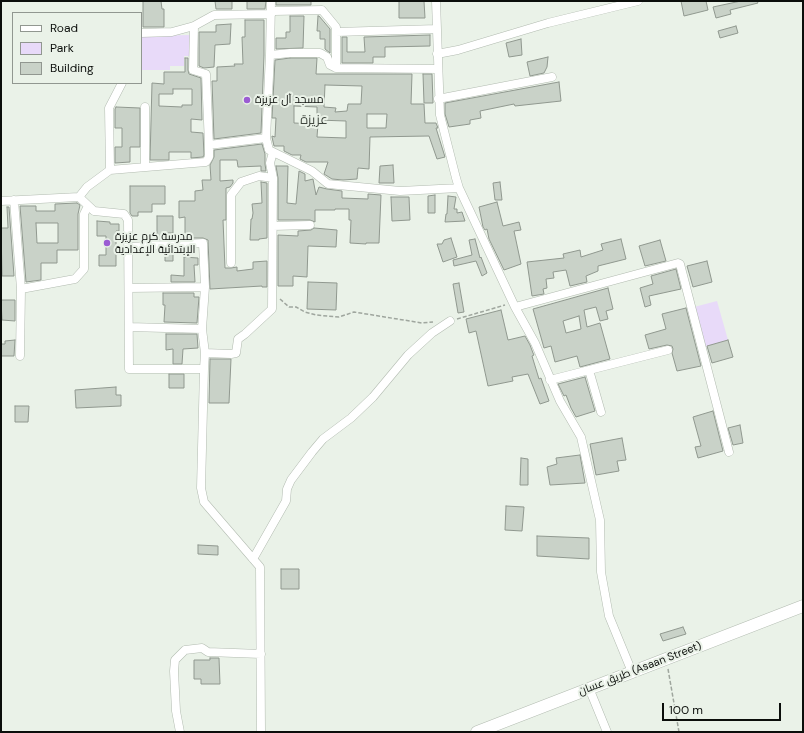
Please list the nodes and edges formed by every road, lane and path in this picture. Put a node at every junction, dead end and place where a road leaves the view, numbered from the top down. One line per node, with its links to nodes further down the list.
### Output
1 (271, 1): 6 (street)
2 (322, 1): 5 (street)
3 (436, 1): 8 (street)
4 (638, 1): 11 (street)
5 (322, 10): 6 (street); 9 (street)
6 (271, 14): 7 (street); 12 (street)
7 (194, 26): 10 (street); 20 (street)
8 (437, 29): 9 (street); 11 (street)
9 (336, 32): 13 (street)
10 (142, 34)
11 (437, 54): 14 (street)
12 (270, 55): 13 (street); 19 (street)
13 (336, 68): 14 (street)
14 (438, 69): 17 (street)
15 (552, 77): 17 (street)
16 (121, 84): 23 (street)
17 (438, 99): 25 (street)
18 (145, 107): 22 (street)
19 (266, 138): 20 (street); 21 (street)
20 (209, 145): 22 (street)
21 (273, 152): 24 (street); 25 (street)
22 (146, 166): 23 (street)
23 (110, 170): 26 (street)
24 (273, 178): 31 (street); 33 (street)
25 (459, 188): 38 (street)
26 (79, 197): 27 (street); 29 (street)
27 (14, 200): 28 (street); 36 (street)
28 (1, 201)
29 (88, 206): 32 (street); 36 (street)
30 (310, 225): 31 (street)
31 (273, 226): 37 (street)
32 (129, 247): 34 (street); 35 (street)
33 (231, 263)
34 (205, 287): 35 (street); 41 (street)
35 (129, 288): 40 (street)
36 (21, 289): 44 (street)
37 (272, 290): 39 (path); 43 (street)
38 (514, 305): 39 (path); 47 (street); 49 (street)
39 (450, 321): 50 (street)
40 (129, 327): 41 (street); 45 (street)
41 (202, 329): 43 (street)
42 (668, 350): 46 (street)
43 (205, 352): 45 (street)
44 (20, 356)
45 (204, 369): 50 (street)
46 (589, 370): 47 (street); 48 (street)
47 (550, 380): 54 (street)
48 (601, 412)
49 (729, 452)
50 (253, 559): 52 (street)
51 (803, 606): 53 (street, طريق عسان (Asaan Street))
52 (261, 654): 56 (street); 57 (street)
53 (666, 659): 54 (street, طريق عسان (Asaan Street)); 60 (path)
54 (632, 672): 55 (street, طريق عسان (Asaan Street))
55 (590, 688): 58 (street, طريق عسان (Asaan Street)); 59 (street)
56 (180, 732)
57 (261, 732)
58 (477, 732)
59 (607, 732)
60 (679, 732)

